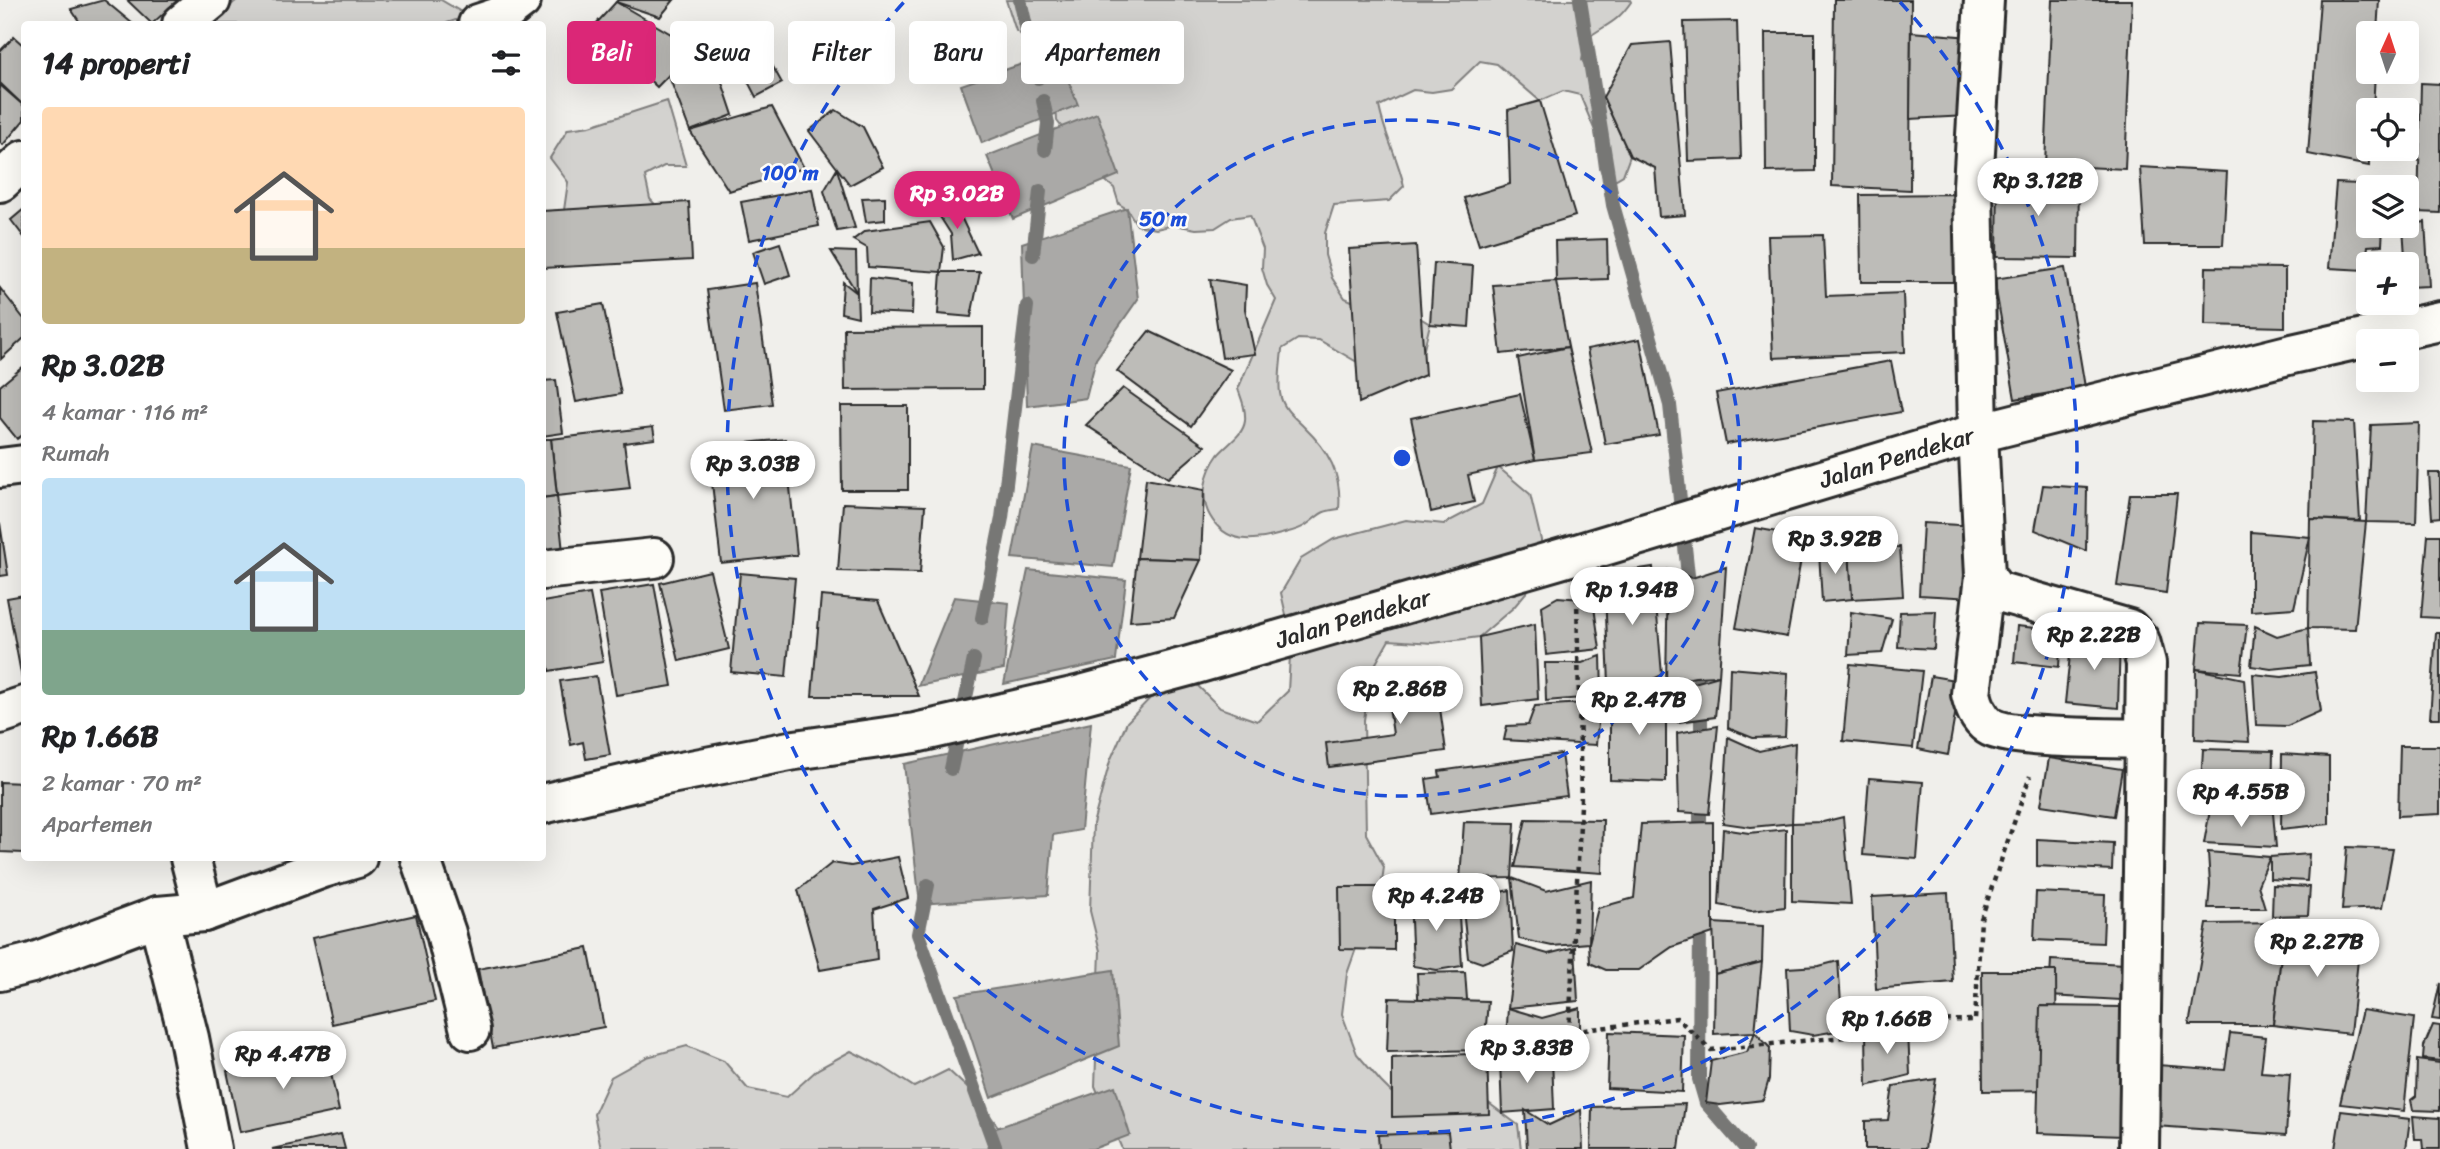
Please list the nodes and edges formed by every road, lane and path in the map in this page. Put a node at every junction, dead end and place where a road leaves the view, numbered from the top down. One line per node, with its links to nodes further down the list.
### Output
1 (211, 0): 3 (street)
2 (1984, 0): 7 (street)
3 (185, 21)
4 (21, 163): 5 (street)
5 (0, 182)
6 (2440, 321): 7 (street, Jalan Pendekar)
7 (1978, 433): 8 (street, Jalan Pendekar); 11 (street)
8 (1577, 554): 14 (path); 16 (street, Jalan Pendekar)
9 (654, 558): 10 (street)
10 (546, 570)
11 (1985, 576): 14 (street); 15 (street)
12 (21, 707): 13 (street)
13 (0, 714)
14 (2044, 735): 15 (street)
15 (2145, 739): 25 (street)
16 (546, 803)
17 (191, 861): 20 (street)
18 (347, 861): 20 (street)
19 (421, 861): 23 (street)
20 (204, 912): 21 (street)
21 (158, 916): 22 (street); 24 (street)
22 (0, 971)
23 (470, 1030)
24 (211, 1149)
25 (2139, 1149)

